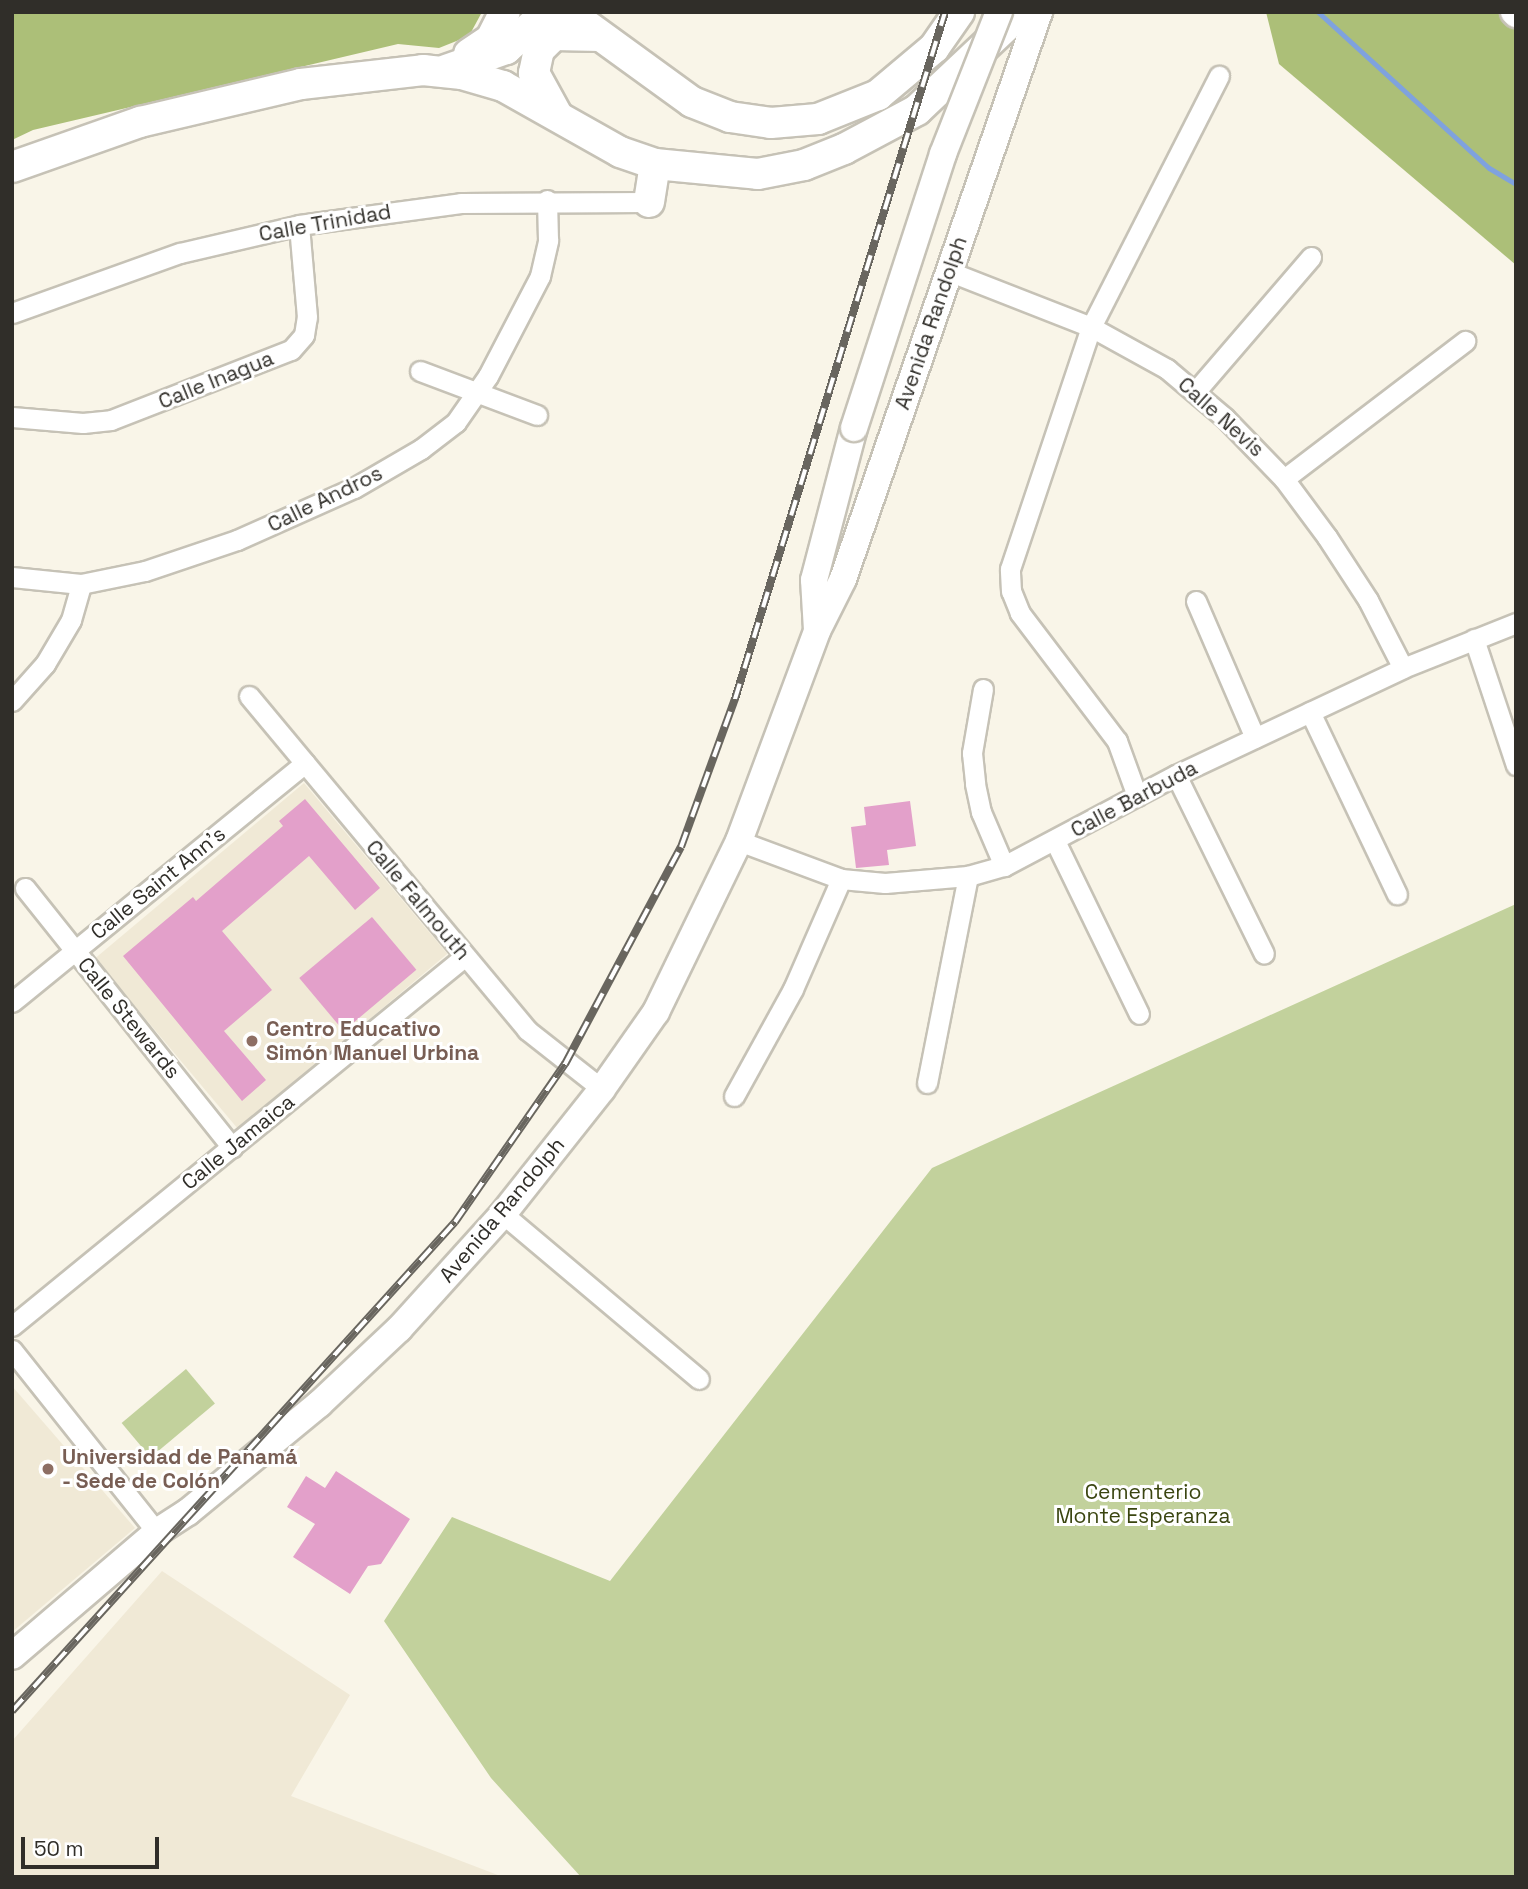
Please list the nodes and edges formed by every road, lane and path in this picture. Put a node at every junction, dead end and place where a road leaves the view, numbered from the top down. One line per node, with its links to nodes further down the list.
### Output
1 (505, 12): 9 (main road)
2 (547, 12): 9 (main road)
3 (568, 12): 8 (main road)
4 (959, 12): 8 (main road)
5 (999, 12): 32 (main road, Avenida Randolph, bridge)
6 (1021, 12): 12 (main road)
7 (1039, 12): 18 (main road, Avenida Randolph)
8 (600, 36): 11 (main road)
9 (442, 71): 11 (main road); 13 (main road)
10 (1219, 76): 20 (street)
11 (559, 118): 12 (main road)
12 (655, 164): 15 (main road)
13 (12, 167)
14 (548, 200): 15 (street, Calle Trinidad); 16 (street, Calle Trinidad); 23 (street, Calle Andros)
15 (649, 202)
16 (299, 225): 19 (street, Calle Trinidad); 26 (street, Calle Inagua)
17 (1311, 257): 24 (street)
18 (948, 271): 20 (street, Calle Nevis); 32 (main road, Avenida Randolph)
19 (12, 313)
20 (1091, 327): 24 (street, Calle Nevis); 43 (street)
21 (1465, 341): 27 (street)
22 (420, 370): 23 (street)
23 (477, 391): 25 (street); 29 (street, Calle Andros)
24 (1195, 392): 27 (street, Calle Nevis)
25 (537, 415)
26 (12, 417)
27 (1284, 479): 34 (street, Calle Nevis)
28 (12, 577): 29 (street, Calle Andros)
29 (81, 583): 37 (street)
30 (1196, 601): 39 (street)
31 (1516, 623): 33 (street, Calle Barbuda)
32 (817, 631): 44 (main road, Avenida Randolph)
33 (1474, 639): 34 (street, Calle Barbuda); 41 (street)
34 (1403, 668): 38 (street, Calle Barbuda)
35 (983, 689): 46 (street)
36 (249, 696): 40 (street, Calle Falmouth)
37 (12, 701)
38 (1310, 712): 39 (street, Calle Barbuda); 50 (street)
39 (1255, 738): 42 (street, Calle Barbuda)
40 (305, 763): 51 (street, Calle Saint Ann's); 53 (street, Calle Falmouth)
41 (1516, 765)
42 (1177, 775): 43 (street, Calle Barbuda); 52 (street)
43 (1137, 796): 45 (street, Calle Barbuda)
44 (739, 841): 48 (street, Calle Barbuda); 57 (main road, Avenida Randolph)
45 (1055, 841): 46 (street, Calle Barbuda); 55 (street)
46 (1004, 866): 47 (street, Calle Barbuda)
47 (968, 876): 48 (street, Calle Barbuda); 56 (street)
48 (841, 879): 58 (street)
49 (25, 888): 51 (street, Calle Stewards)
50 (1397, 894)
51 (75, 951): 54 (street, Calle Saint Ann's); 59 (street, Calle Stewards)
52 (1264, 954)
53 (464, 957): 57 (street, Calle Falmouth); 59 (street, Calle Jamaica)
54 (12, 1002)
55 (1139, 1014)
56 (928, 1083)
57 (602, 1089): 60 (main road, Avenida Randolph)
58 (734, 1096)
59 (232, 1147): 61 (street, Calle Jamaica)
60 (503, 1214): 63 (street); 64 (main road, Avenida Randolph)
61 (12, 1326)
62 (12, 1350): 64 (street)
63 (699, 1379)
64 (157, 1532): 65 (main road, Avenida Randolph)
65 (12, 1656)

